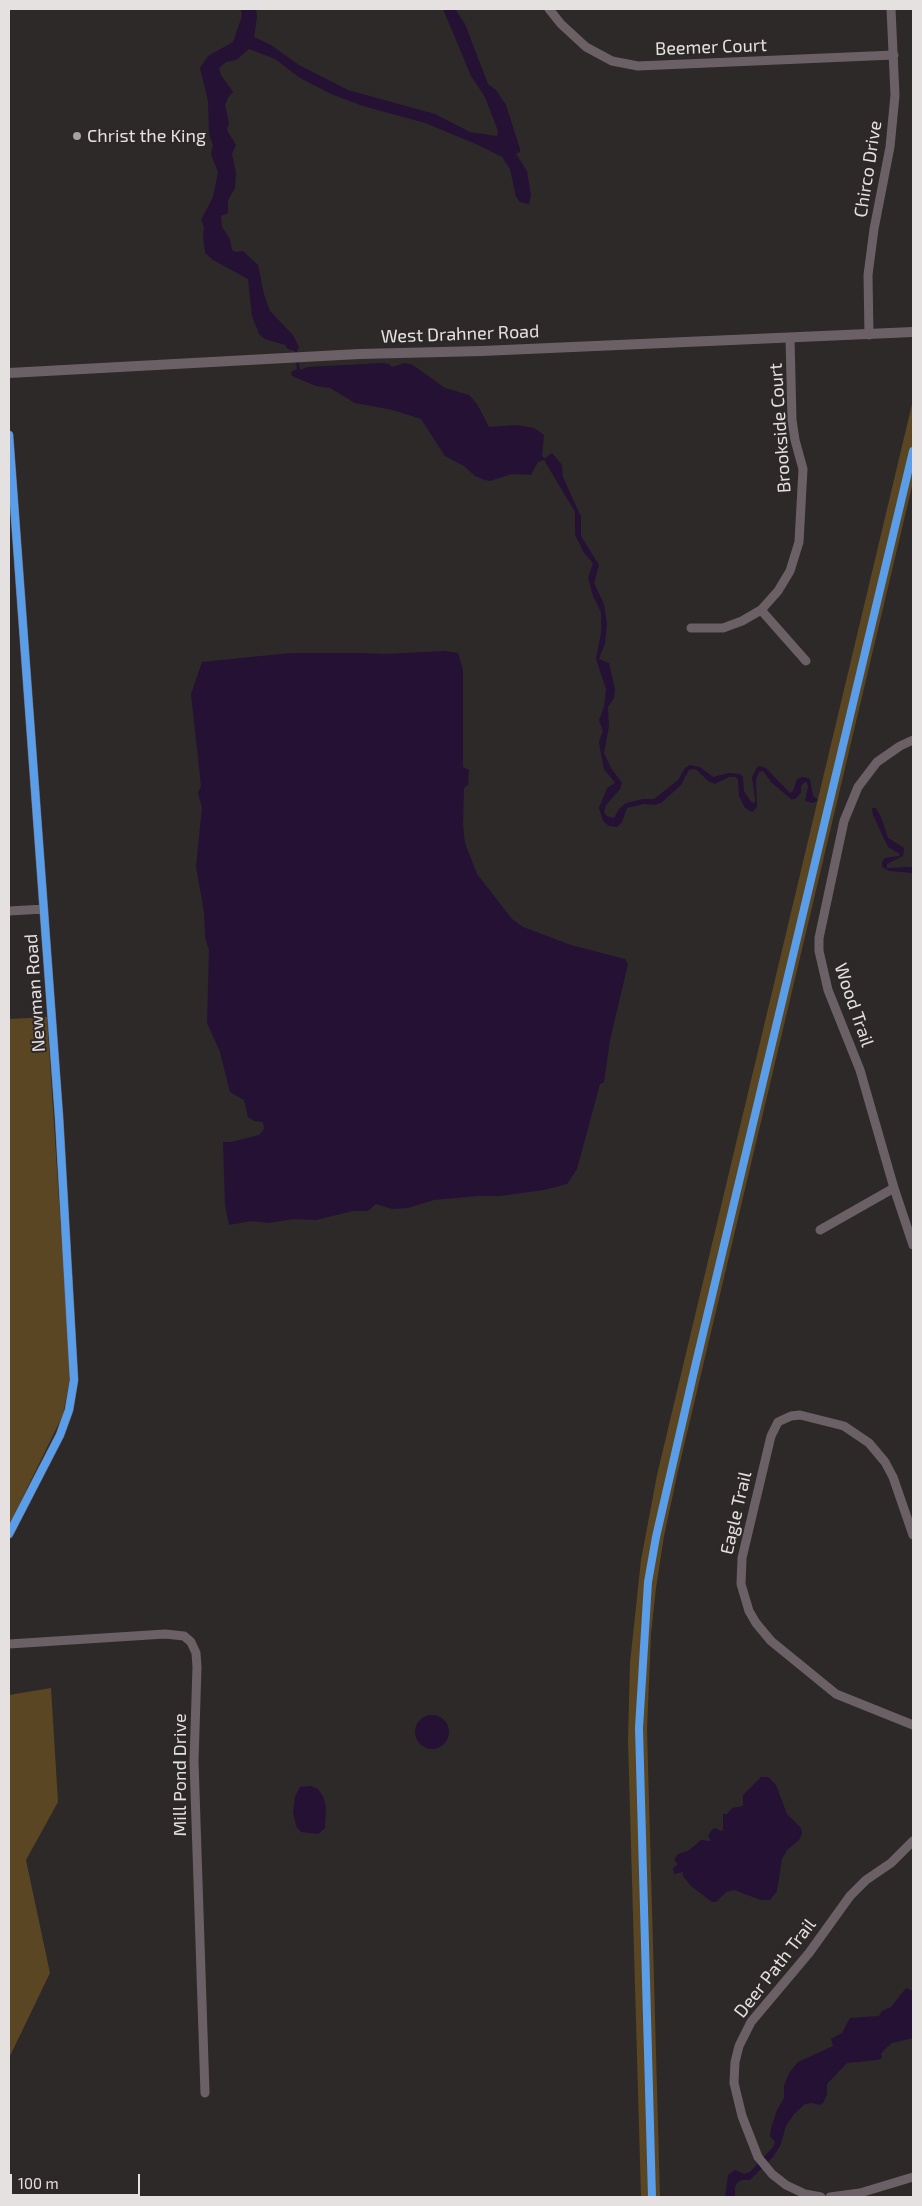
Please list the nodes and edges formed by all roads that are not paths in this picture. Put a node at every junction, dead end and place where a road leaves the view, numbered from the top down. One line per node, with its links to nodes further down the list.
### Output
1 (549, 9): 3 (street, Beemer Court)
2 (891, 9): 3 (street, Chirco Drive)
3 (894, 55): 5 (street, Chirco Drive)
4 (913, 332): 5 (street, West Drahner Road)
5 (869, 335): 6 (street, West Drahner Road)
6 (790, 338): 7 (street, West Drahner Road); 10 (street, Brookside Court)
7 (9, 373)
8 (9, 436): 9 (street, Newman Road)
9 (10, 456): 14 (street, Newman Road)
10 (761, 610): 11 (street, Brookside Court); 12 (street)
11 (691, 628)
12 (806, 661)
13 (913, 740): 16 (street, Wood Trail)
14 (44, 909): 15 (street); 19 (street, Newman Road)
15 (9, 911)
16 (894, 1188): 17 (street); 18 (street, Wood Trail)
17 (820, 1230)
18 (913, 1245)
19 (9, 1534)
20 (913, 1535): 22 (street, Eagle Trail)
21 (9, 1644): 24 (street, Mill Pond Drive)
22 (913, 1725)
23 (913, 1841): 26 (street, Deer Path Trail)
24 (205, 2093)
25 (913, 2177): 27 (street)
26 (818, 2197)
27 (830, 2197)

